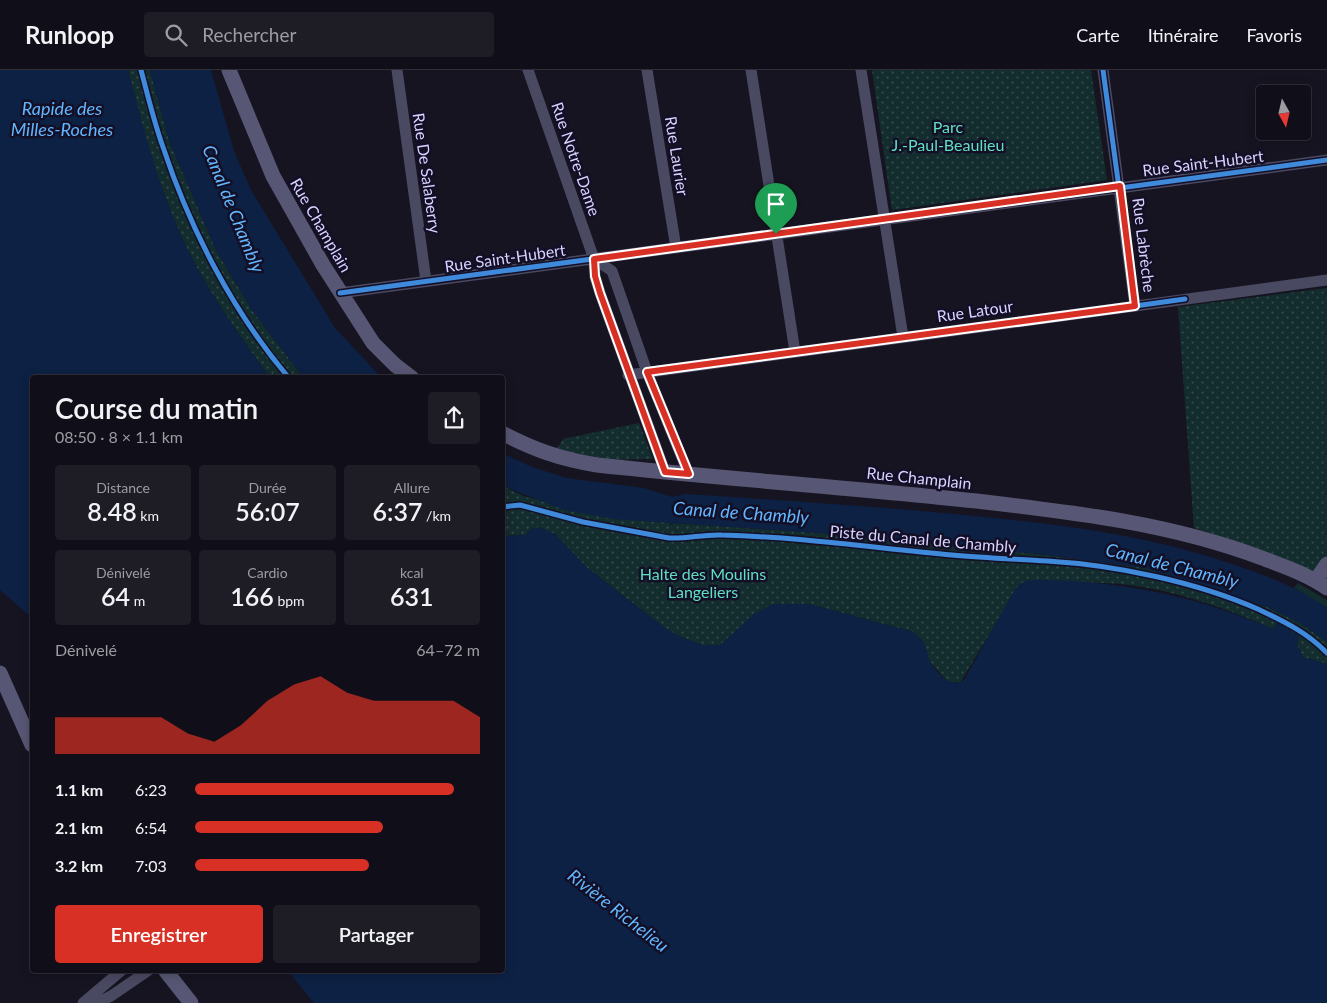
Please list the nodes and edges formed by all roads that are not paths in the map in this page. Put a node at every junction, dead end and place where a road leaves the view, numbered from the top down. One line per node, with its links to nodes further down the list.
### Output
1 (229, 70): 16 (street, Rue Champlain)
2 (396, 70): 15 (street, Rue De Salaberry)
3 (528, 70): 13 (street, Rue Notre-Dame)
4 (647, 70): 12 (street, Rue Laurier)
5 (751, 70): 11 (street)
6 (861, 70): 10 (street)
7 (1103, 70): 9 (street, Rue Labrèche)
8 (1327, 160): 9 (street, Rue Saint-Hubert)
9 (1120, 186): 10 (street, Rue Saint-Hubert); 17 (street, Rue Labrèche)
10 (884, 220): 11 (street, Rue Saint-Hubert); 18 (street)
11 (776, 234): 12 (street, Rue Saint-Hubert); 19 (street)
12 (676, 248): 13 (street, Rue Saint-Hubert)
13 (594, 259): 15 (street, Rue Saint-Hubert); 20 (street); 22 (street, Rue Notre-Dame)
14 (1327, 280): 17 (street, Rue Latour)
15 (426, 281): 16 (street, Rue Saint-Hubert)
16 (340, 293): 21 (street, Rue Champlain)
17 (1135, 306): 18 (street, Rue Latour)
18 (903, 337): 19 (street, Rue Latour)
19 (795, 352): 20 (street, Rue Latour)
20 (647, 372): 22 (street, Rue Latour); 25 (street)
21 (408, 375)
22 (628, 375): 24 (street, Rue Notre-Dame)
23 (505, 434): 24 (street, Rue Champlain)
24 (665, 472): 25 (street, Rue Champlain)
25 (689, 474): 27 (street, Rue Champlain)
26 (1327, 564): 27 (street)
27 (1321, 584)
28 (0, 673): 29 (street)
29 (30, 740)
30 (118, 973): 33 (street)
31 (145, 973): 34 (street)
32 (167, 973): 35 (street)
33 (83, 1003)
34 (97, 1003)
35 (190, 1003)

